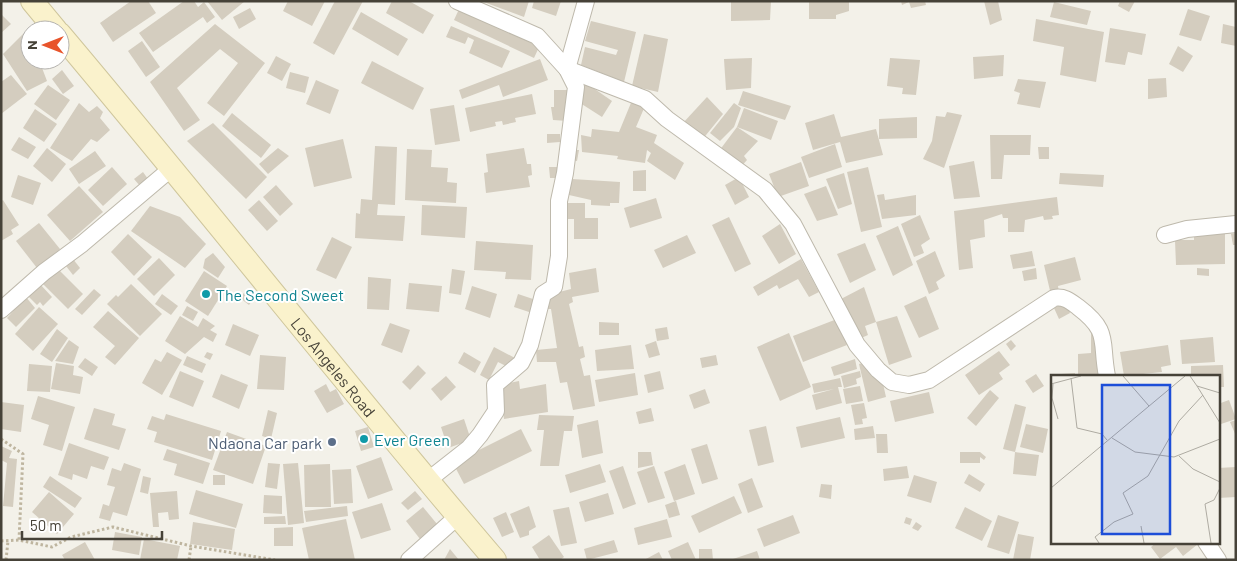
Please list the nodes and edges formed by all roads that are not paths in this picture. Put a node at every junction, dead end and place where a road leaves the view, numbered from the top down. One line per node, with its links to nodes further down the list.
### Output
1 (32, 1): 4 (main road)
2 (457, 1): 6 (street)
3 (586, 1): 6 (street)
4 (48, 20)
5 (70, 46): 7 (main road, Los Angeles Road)
6 (567, 69): 11 (street); 12 (street)
7 (173, 167): 10 (street); 12 (main road, Los Angeles Road)
8 (1236, 224): 9 (street)
9 (1165, 235)
10 (1, 310)
11 (1107, 375)
12 (427, 481): 13 (main road, Los Angeles Road)
13 (457, 517): 15 (street); 16 (main road, Los Angeles Road)
14 (1207, 544): 17 (street)
15 (409, 560)
16 (495, 560)
17 (1218, 560)

